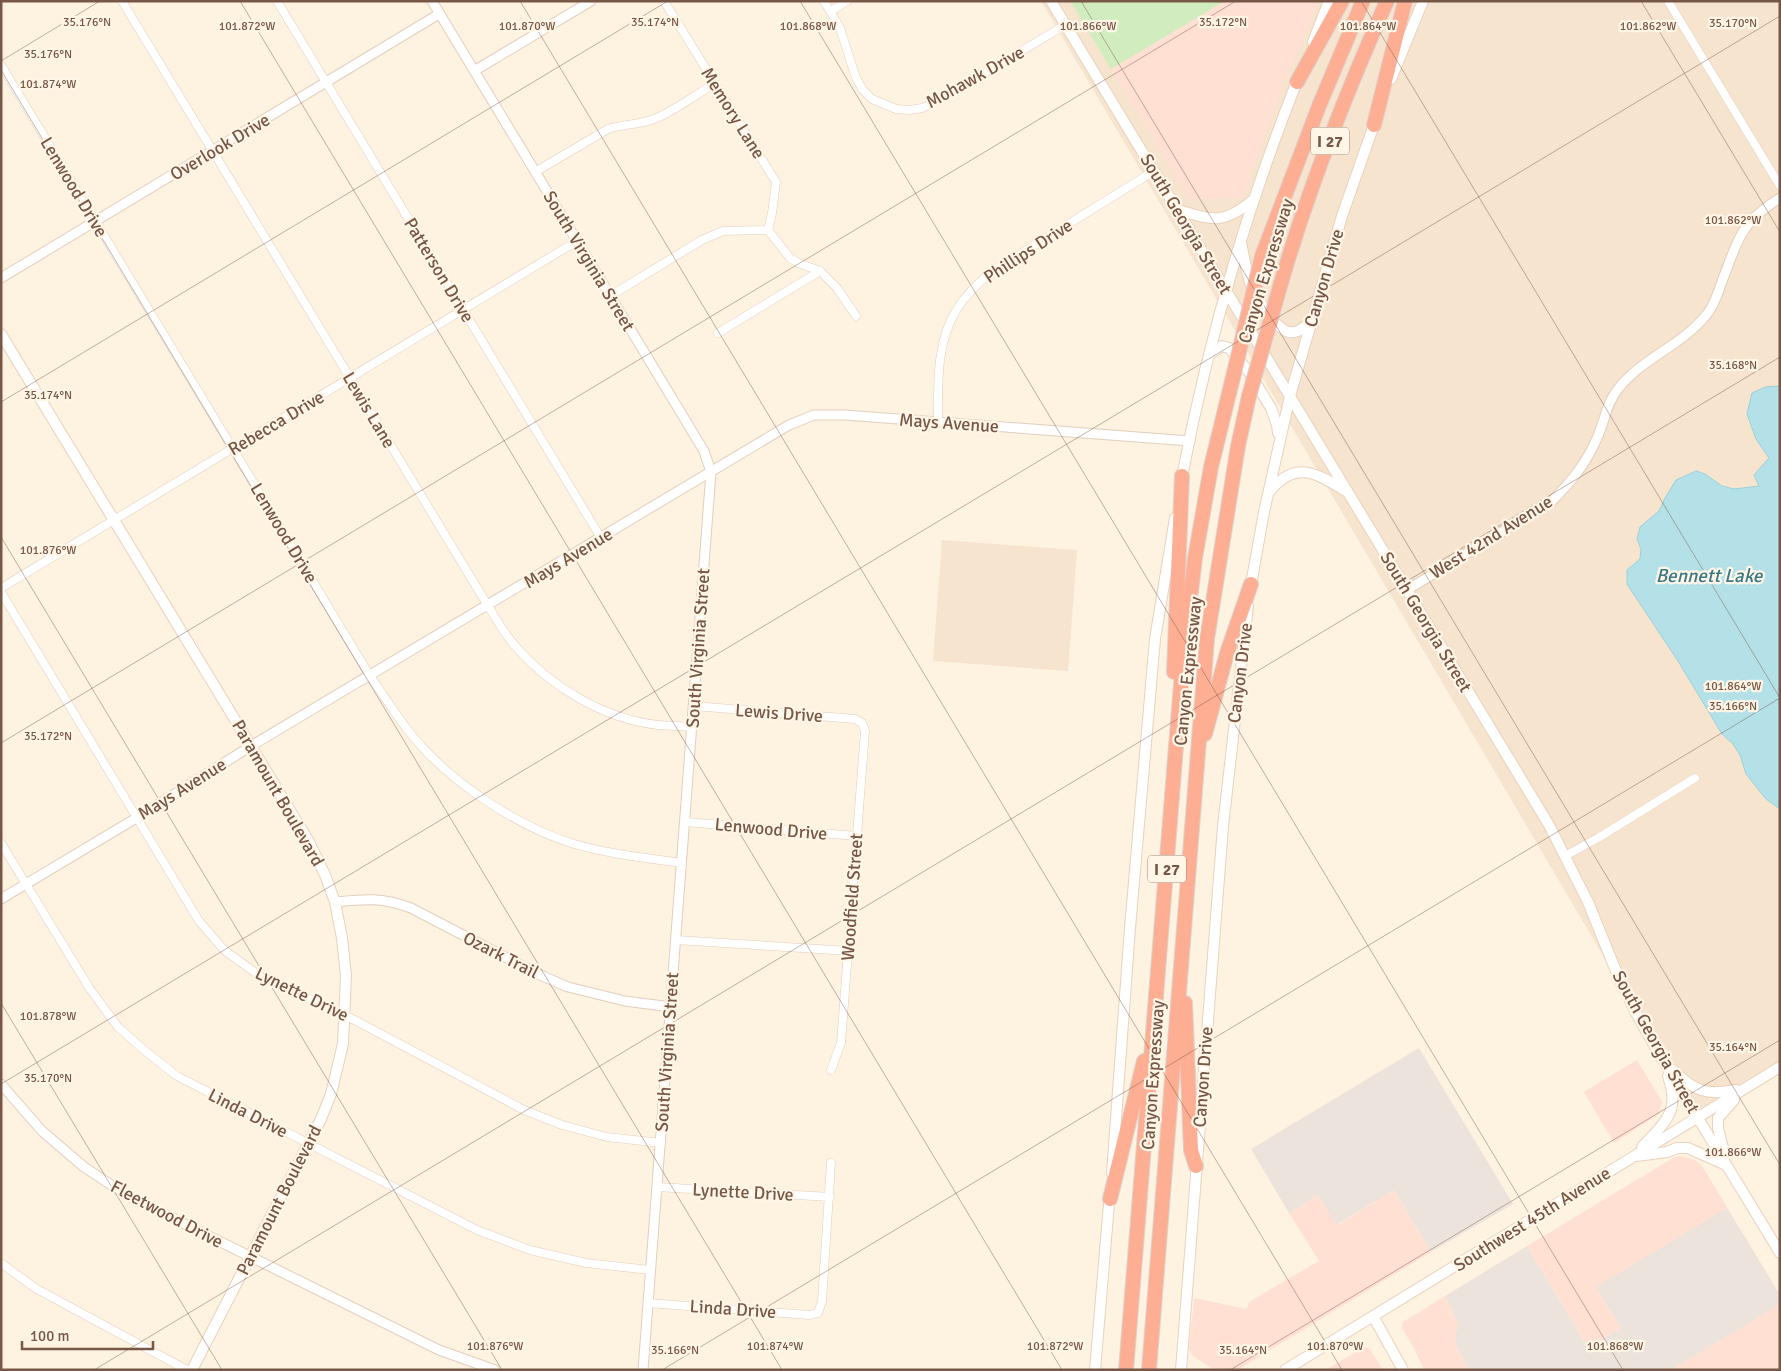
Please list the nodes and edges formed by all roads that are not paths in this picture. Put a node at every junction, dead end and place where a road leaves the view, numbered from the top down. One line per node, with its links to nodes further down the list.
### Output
1 (122, 1): 25 (street, Lewis Lane)
2 (277, 1): 22 (street, Patterson Drive)
3 (432, 1): 17 (street, South Virginia Street)
4 (591, 1): 20 (street)
5 (664, 1): 23 (street, Memory Lane)
6 (824, 1): 16 (street, Mohawk Drive)
7 (847, 1): 16 (street)
8 (1051, 1): 18 (main road, South Georgia Street)
9 (1329, 1): 21 (main road)
10 (1342, 1): 21 (highway)
11 (1364, 1): 67 (highway, Canyon Expressway / I 27, bridge)
12 (1387, 1): 69 (highway, Canyon Expressway / I 27, bridge)
13 (1405, 1): 24 (highway)
14 (1423, 1): 24 (main road, Canyon Drive)
15 (1668, 1): 28 (street)
16 (831, 11): 18 (street, Mohawk Drive)
17 (439, 14): 20 (street, South Virginia Street); 22 (street, Overlook Drive)
18 (1066, 25): 26 (main road, South Georgia Street)
19 (1, 65): 32 (street, Lenwood Drive)
20 (474, 71): 27 (street, South Virginia Street)
21 (1297, 82): 30 (main road)
22 (326, 83): 25 (street, Overlook Drive); 40 (street, Patterson Drive)
23 (715, 84): 27 (street); 33 (street, Memory Lane)
24 (1374, 125): 42 (main road, Canyon Drive)
25 (212, 152): 32 (street, Overlook Drive); 46 (street, Lewis Lane)
26 (1154, 171): 31 (main road, South Georgia Street); 48 (street, Phillips Drive)
27 (535, 172): 34 (street, South Virginia Street)
28 (1780, 186)
29 (1780, 198): 60 (street, West 42nd Avenue)
30 (1253, 200): 31 (main road); 35 (main road)
31 (1178, 210): 38 (main road, South Georgia Street)
32 (95, 222): 37 (street, Overlook Drive); 51 (street, Lenwood Drive)
33 (768, 230): 36 (street); 39 (street)
34 (577, 241): 39 (street, South Virginia Street); 40 (street, Rebecca Drive)
35 (1241, 242): 38 (main road); 42 (main road)
36 (820, 271): 41 (street); 44 (street)
37 (1, 278)
38 (1227, 292): 45 (main road); 47 (main road, South Georgia Street)
39 (610, 296): 52 (street, South Virginia Street)
40 (464, 310): 46 (street, Rebecca Drive); 57 (street, Patterson Drive)
41 (856, 316)
42 (1312, 320): 47 (main road, Canyon Drive)
43 (1, 334): 56 (main road, Paramount Boulevard)
44 (718, 334)
45 (1210, 354): 49 (main road); 50 (main road)
46 (350, 378): 51 (street, Rebecca Drive); 62 (street, Lewis Lane)
47 (1290, 396): 50 (main road, Canyon Drive); 55 (main road, South Georgia Street)
48 (938, 422): 49 (street, Mays Avenue); 52 (street, Mays Avenue)
49 (1190, 441): 53 (main road)
50 (1279, 442): 54 (main road, Canyon Drive)
51 (233, 449): 56 (street, Rebecca Drive); 63 (street, Lenwood Drive)
52 (710, 472): 57 (street, Mays Avenue); 64 (street, South Virginia Street)
53 (1182, 476): 67 (highway); 100 (main road)
54 (1269, 492): 55 (main road); 58 (main road, Canyon Drive)
55 (1348, 492): 60 (main road, South Georgia Street)
56 (114, 520): 59 (street, Rebecca Drive); 68 (main road, Paramount Boulevard)
57 (601, 538): 62 (street, Mays Avenue)
58 (1251, 584): 69 (highway); 97 (main road, Canyon Drive)
59 (1, 588)
60 (1407, 590): 75 (main road, South Georgia Street)
61 (1, 592): 71 (street, Lynette Drive)
62 (488, 606): 63 (street, Mays Avenue); 66 (street, Lewis Lane)
63 (370, 676): 68 (street, Mays Avenue); 76 (street, Lenwood Drive)
64 (694, 706): 65 (street, Lewis Drive); 66 (street, South Virginia Street)
65 (862, 723): 73 (street, Woodfield Street)
66 (692, 727): 72 (street, South Virginia Street)
67 (1177, 740): 83 (highway, Canyon Expressway / I 27)
68 (251, 746): 71 (street, Mays Avenue); 79 (main road, Paramount Boulevard)
69 (1197, 763): 81 (highway, Canyon Expressway / I 27)
70 (1695, 778): 75 (street)
71 (138, 817): 77 (street, Mays Avenue); 85 (street, Lynette Drive)
72 (685, 822): 73 (street, Lenwood Drive); 76 (street, South Virginia Street)
73 (856, 836): 82 (street, Woodfield Street)
74 (1, 843): 77 (street, Linda Drive)
75 (1565, 856): 86 (main road, South Georgia Street)
76 (682, 863): 80 (street, South Virginia Street)
77 (26, 884): 78 (street, Mays Avenue); 93 (street, Linda Drive)
78 (1, 898)
79 (335, 902): 84 (street, Ozark Trail); 85 (main road, Paramount Boulevard)
80 (676, 940): 82 (street); 84 (street, South Virginia Street)
81 (1182, 943): 97 (highway); 113 (highway, Canyon Expressway / I 27)
82 (849, 951): 88 (street, Woodfield Street)
83 (1159, 967): 100 (highway); 112 (highway, Canyon Expressway / I 27)
84 (671, 1007): 92 (street, South Virginia Street)
85 (345, 1015): 92 (street, Lynette Drive); 93 (main road, Paramount Boulevard)
86 (1662, 1059): 90 (main road); 91 (main road, South Georgia Street); 94 (main road)
87 (1780, 1067): 90 (main road, Southwest 45th Avenue)
88 (831, 1070)
89 (1, 1084): 102 (street, Fleetwood Drive)
90 (1745, 1088): 91 (main road, Southwest 45th Avenue); 96 (main road)
91 (1698, 1117): 94 (main road, Southwest 45th Avenue); 96 (main road, South Georgia Street)
92 (661, 1143): 98 (street, South Virginia Street)
93 (308, 1144): 102 (main road, Paramount Boulevard); 104 (street, Linda Drive)
94 (1633, 1157): 96 (main road); 106 (main road, Southwest 45th Avenue)
95 (831, 1163): 99 (street)
96 (1726, 1165): 101 (main road, South Georgia Street)
97 (1196, 1166): 114 (main road, Canyon Drive)
98 (657, 1188): 99 (street, Lynette Drive); 104 (street, South Virginia Street)
99 (830, 1197): 105 (street, Linda Drive)
100 (1110, 1200): 111 (main road)
101 (1780, 1253)
102 (250, 1257): 108 (main road, Paramount Boulevard); 109 (street, Fleetwood Drive)
103 (1, 1263): 107 (street)
104 (650, 1270): 105 (street, South Virginia Street)
105 (648, 1303): 110 (street, South Virginia Street)
106 (1373, 1316): 115 (main road, Southwest 45th Avenue); 116 (main road)
107 (187, 1370)
108 (192, 1370)
109 (494, 1370)
110 (643, 1370)
111 (1095, 1370)
112 (1126, 1370)
113 (1149, 1370)
114 (1181, 1370)
115 (1284, 1370)
116 (1404, 1370)

